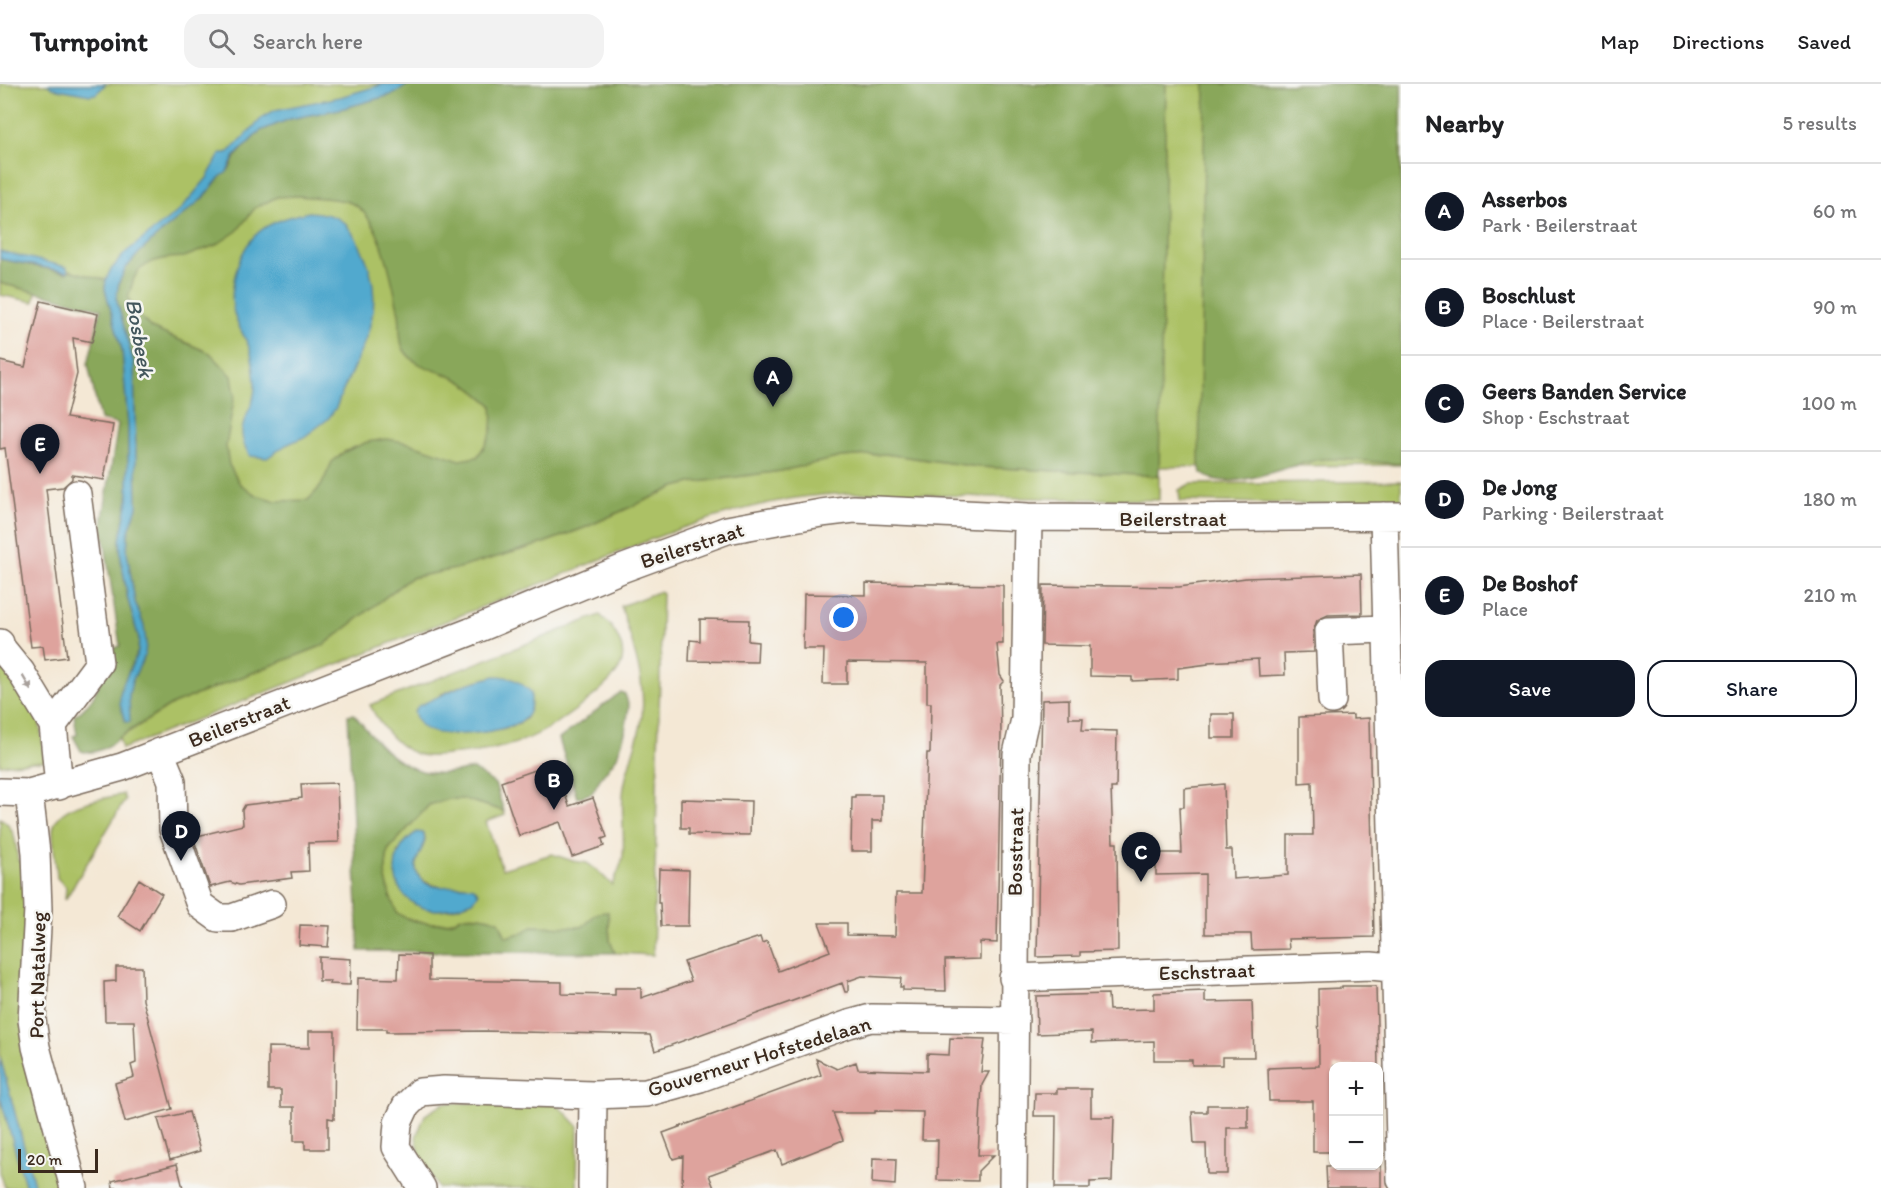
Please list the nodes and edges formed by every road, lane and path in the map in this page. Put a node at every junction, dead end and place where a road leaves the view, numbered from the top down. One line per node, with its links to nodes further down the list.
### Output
1 (77, 494): 7 (street)
2 (1392, 516): 3 (street, Beilerstraat); 4 (street)
3 (1028, 517): 8 (street, Beilerstraat); 14 (street, Bosstraat)
4 (1386, 629): 6 (street); 13 (street)
5 (0, 643): 7 (street, one-way to 7)
6 (1332, 700)
7 (53, 725): 9 (street)
8 (160, 752): 9 (street, Beilerstraat); 12 (street)
9 (59, 786): 11 (street, Beilerstraat)
10 (0, 792): 11 (street, Beilerstraat)
11 (29, 793): 18 (street, Port Natalweg)
12 (272, 903)
13 (1398, 969): 14 (street, Eschstraat); 17 (street)
14 (1013, 978): 15 (street, Bosstraat)
15 (1015, 1020): 16 (street, Gouverneur Hofstedelaan); 21 (street, Bosstraat)
16 (593, 1095): 19 (street, Gouverneur Hofstedelaan); 20 (street)
17 (1401, 1180)
18 (74, 1188)
19 (422, 1188)
20 (592, 1188)
21 (1013, 1188)

